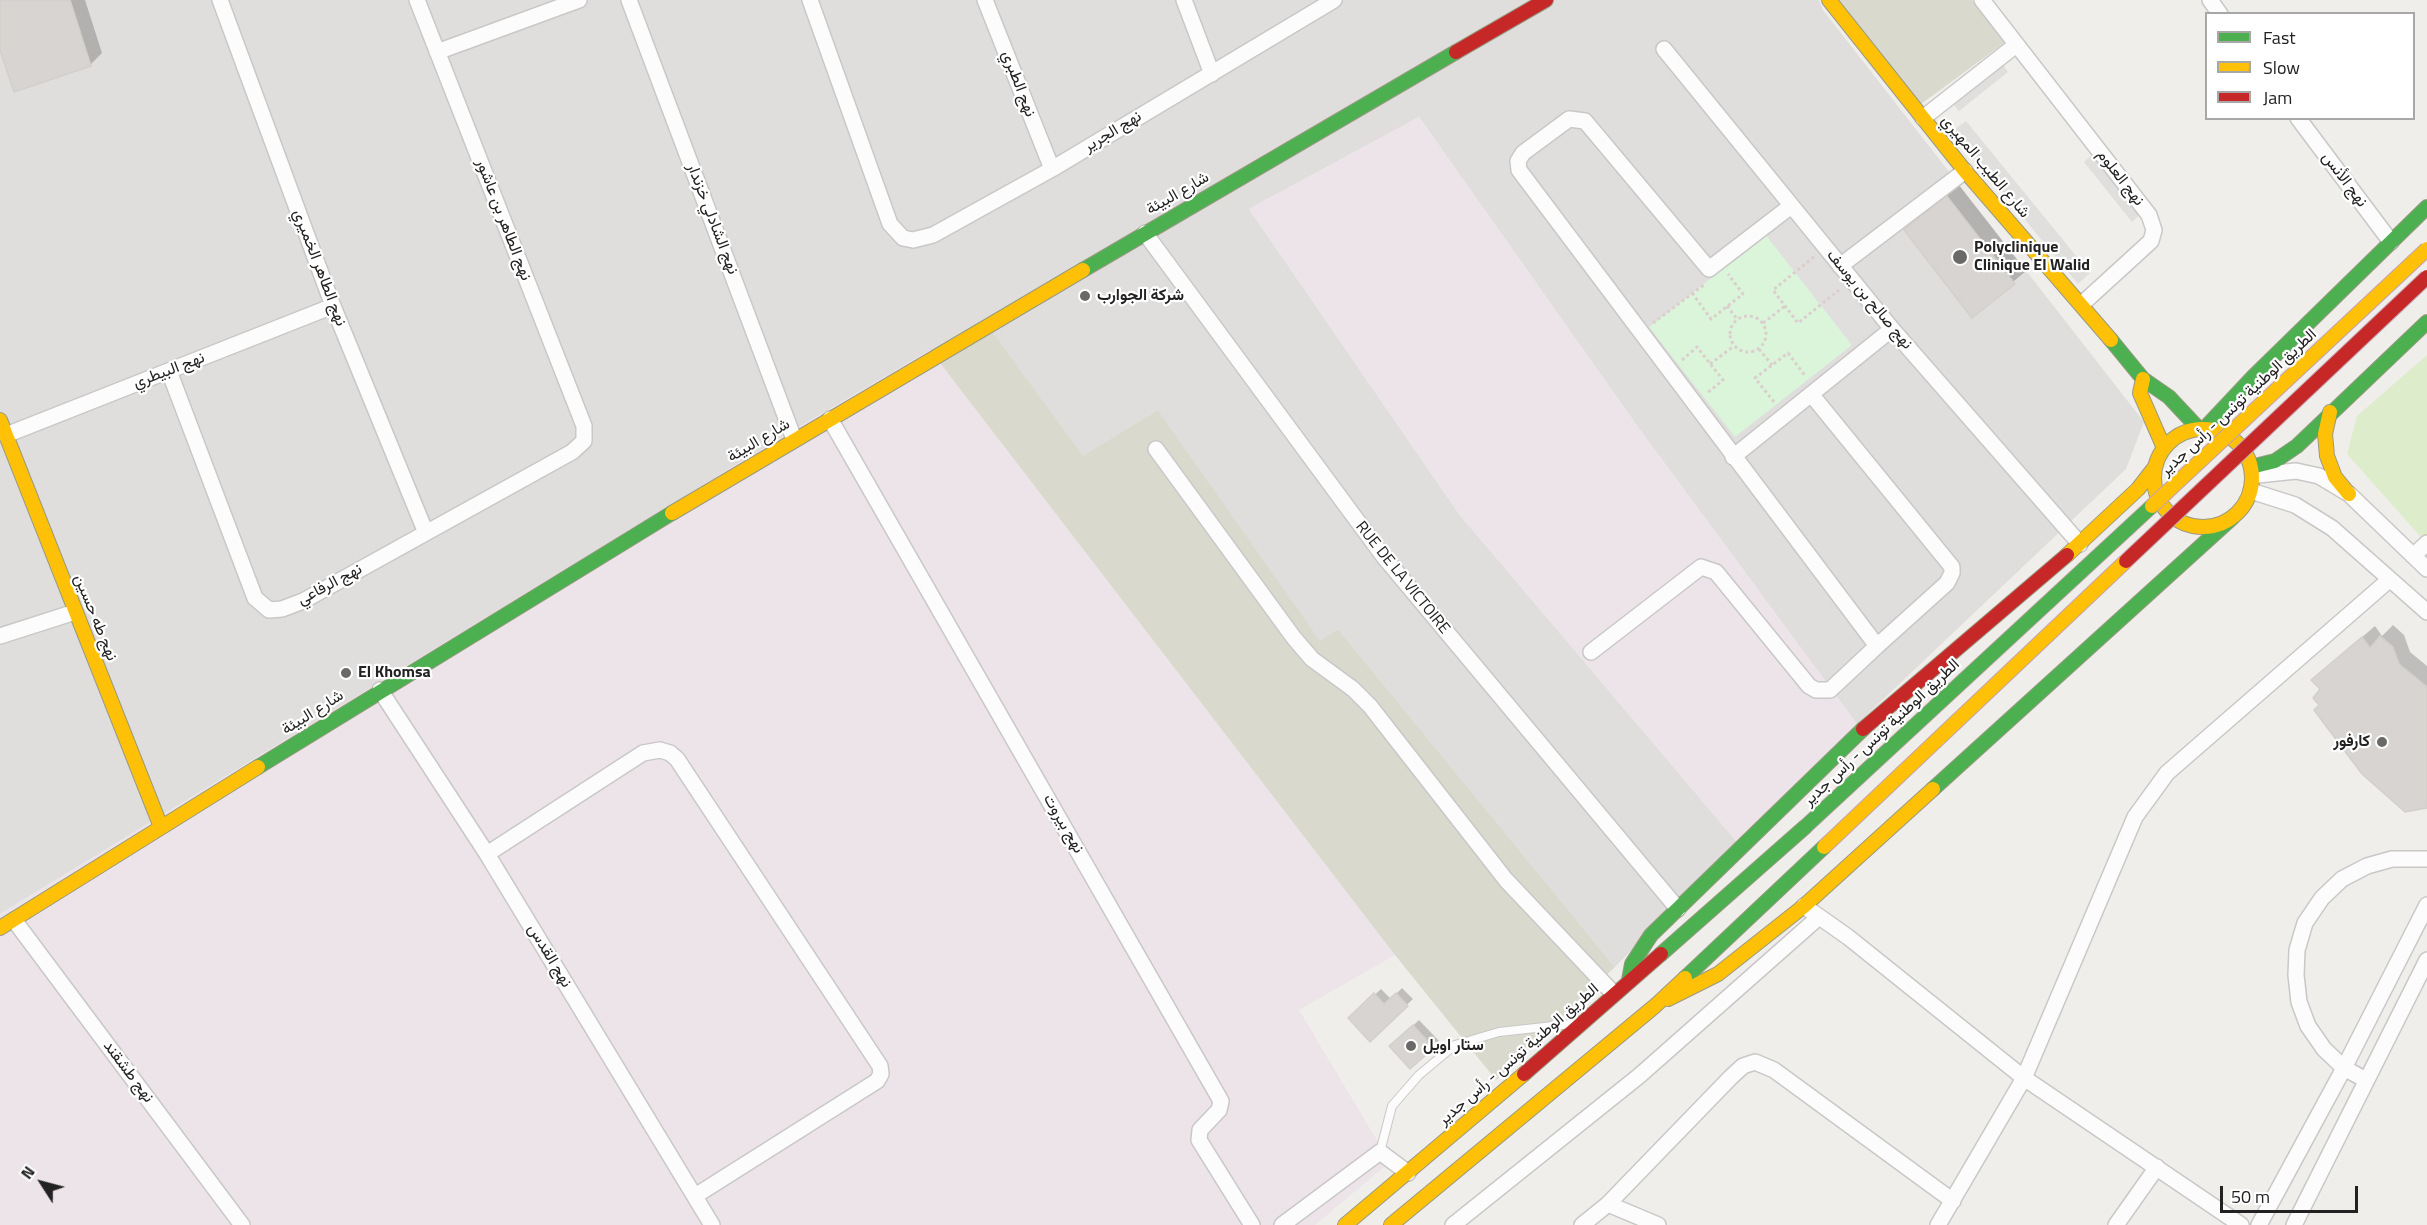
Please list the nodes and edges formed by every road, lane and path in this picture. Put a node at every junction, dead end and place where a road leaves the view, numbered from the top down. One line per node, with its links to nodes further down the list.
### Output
1 (220, 0): 32 (street, نهج الطاهر الخميري)
2 (417, 0): 14 (street, نهج الطاهر بن عاشور)
3 (579, 0): 14 (street)
4 (629, 0): 55 (street, نهج الشادلي خزندار)
5 (810, 0): 18 (street, نهج الجرير)
6 (985, 0): 18 (street, نهج الطبري)
7 (1184, 0): 15 (street)
8 (1334, 0): 15 (street, نهج الجرير)
9 (1546, 0): 22 (main road, شارع البيئة)
10 (1829, 0): 16 (main road, شارع الطيب المهيري)
11 (1982, 0): 12 (street, نهج العلوم)
12 (2016, 45): 16 (street); 31 (street, نهج العلوم)
13 (1664, 50): 20 (street, نهج صالح بن يوسف)
14 (437, 52): 56 (street, نهج الطاهر بن عاشور)
15 (1212, 74): 18 (street, نهج الجرير)
16 (1923, 117): 19 (main road, شارع الطيب المهيري)
17 (2300, 120): 23 (street, نهج الأنس)
18 (1052, 169)
19 (1965, 171): 27 (street); 31 (main road, شارع الطيب المهيري)
20 (1791, 206): 24 (street, نهج صالح بن يوسف); 26 (street)
21 (2427, 207): 23 (main road)
22 (1144, 233): 51 (main road, شارع البيئة); 81 (street, RUE DE LA VICTOIRE)
23 (2391, 242): 53 (main road)
24 (1826, 248): 27 (street, نهج صالح بن يوسف); 34 (path)
25 (2427, 249): 86 (main road, الطريق الوطنية تونس - رأس جدير, bridge)
26 (1714, 265): 30 (path); 33 (path); 39 (street)
27 (1840, 266): 29 (street, نهج صالح بن يوسف)
28 (2427, 278): 88 (main road, bridge)
29 (1852, 280): 34 (path); 38 (street, نهج صالح بن يوسف)
30 (1692, 293): 33 (path); 39 (path)
31 (2082, 304): 46 (main road, شارع الطيب المهيري)
32 (333, 306): 45 (street, نهج البيطري); 64 (street, نهج الطاهر الخميري)
33 (1727, 306): 35 (path)
34 (1785, 306): 37 (path)
35 (1737, 319): 37 (path); 40 (path)
36 (2427, 322): 49 (main road)
37 (1763, 323): 41 (path)
38 (1892, 329): 47 (street); 66 (street, نهج صالح بن يوسف)
39 (1642, 331): 44 (street)
40 (1734, 346): 41 (path); 42 (path)
41 (1759, 349): 43 (path)
42 (1710, 364): 44 (path); 48 (path)
43 (1772, 365): 47 (path); 50 (path)
44 (1670, 369): 48 (street)
45 (169, 371): 54 (street, نهج البيطري); 64 (street, نهج الرفاعي)
46 (2143, 379): 53 (main road, شارع الطيب المهيري); 57 (main road)
47 (1813, 392): 50 (street); 73 (street)
48 (1695, 402): 59 (street)
49 (2330, 412): 61 (main road); 62 (main road)
50 (1784, 416): 59 (street)
51 (830, 419): 55 (main road, شارع البيئة); 101 (street, نهج بيروت)
52 (0, 420): 54 (main road, نهج طه حسين)
53 (2202, 428): 57 (main road); 61 (main road)
54 (6, 435): 70 (main road, نهج طه حسين)
55 (794, 439): 75 (main road, شارع البيئة)
56 (584, 441): 64 (street, نهج الرفاعي)
57 (2164, 448): 60 (main road)
58 (1156, 449): 87 (street)
59 (1733, 457): 73 (street)
60 (2155, 467): 63 (main road); 66 (main road)
61 (2251, 478): 62 (street); 63 (main road); 69 (street)
62 (2349, 494): 67 (street)
63 (2232, 518): 80 (main road)
64 (426, 533)
65 (2427, 543): 67 (street)
66 (2080, 544): 81 (main road)
67 (2413, 556): 68 (street)
68 (2427, 569)
69 (2390, 580): 71 (street); 91 (street)
70 (75, 612): 72 (street); 76 (main road, نهج طه حسين)
71 (2427, 612)
72 (0, 636)
73 (1877, 646): 74 (street)
74 (1591, 652)
75 (380, 690): 76 (main road, شارع البيئة); 77 (street, نهج القدس)
76 (161, 827): 83 (main road, شارع البيئة)
77 (487, 854): 96 (street, نهج القدس); 96 (street)
78 (2427, 859): 90 (street)
79 (2427, 905): 90 (street)
80 (1804, 906): 82 (street); 88 (main road)
81 (1678, 909): 86 (main road)
82 (1819, 917): 91 (street); 105 (street)
83 (14, 920): 84 (main road, شارع البيئة); 99 (street, نهج طشقند)
84 (0, 928)
85 (2427, 960): 92 (street)
86 (1629, 980): 87 (main road, الطريق الوطنية تونس - رأس جدير)
87 (1614, 994): 89 (main road, الطريق الوطنية تونس - رأس جدير)
88 (1655, 1006): 104 (main road)
89 (1585, 1023): 93 (lane); 95 (main road, الطريق الوطنية تونس - رأس جدير)
90 (2344, 1068): 92 (street); 111 (street)
91 (2024, 1078): 94 (street); 97 (street)
92 (2366, 1080): 112 (street)
93 (1380, 1152): 95 (street); 102 (street)
94 (2157, 1167): 109 (street); 110 (street)
95 (1408, 1173): 103 (main road, الطريق الوطنية تونس - رأس جدير)
96 (695, 1196): 100 (street, نهج القدس)
97 (1953, 1201): 98 (street); 108 (street)
98 (1608, 1204): 106 (street); 107 (street)
99 (242, 1225)
100 (712, 1225)
101 (1252, 1225)
102 (1282, 1225)
103 (1345, 1225)
104 (1391, 1225)
105 (1453, 1225)
106 (1582, 1225)
107 (1658, 1225)
108 (1938, 1225)
109 (2116, 1225)
110 (2241, 1225)
111 (2259, 1225)
112 (2294, 1225)

